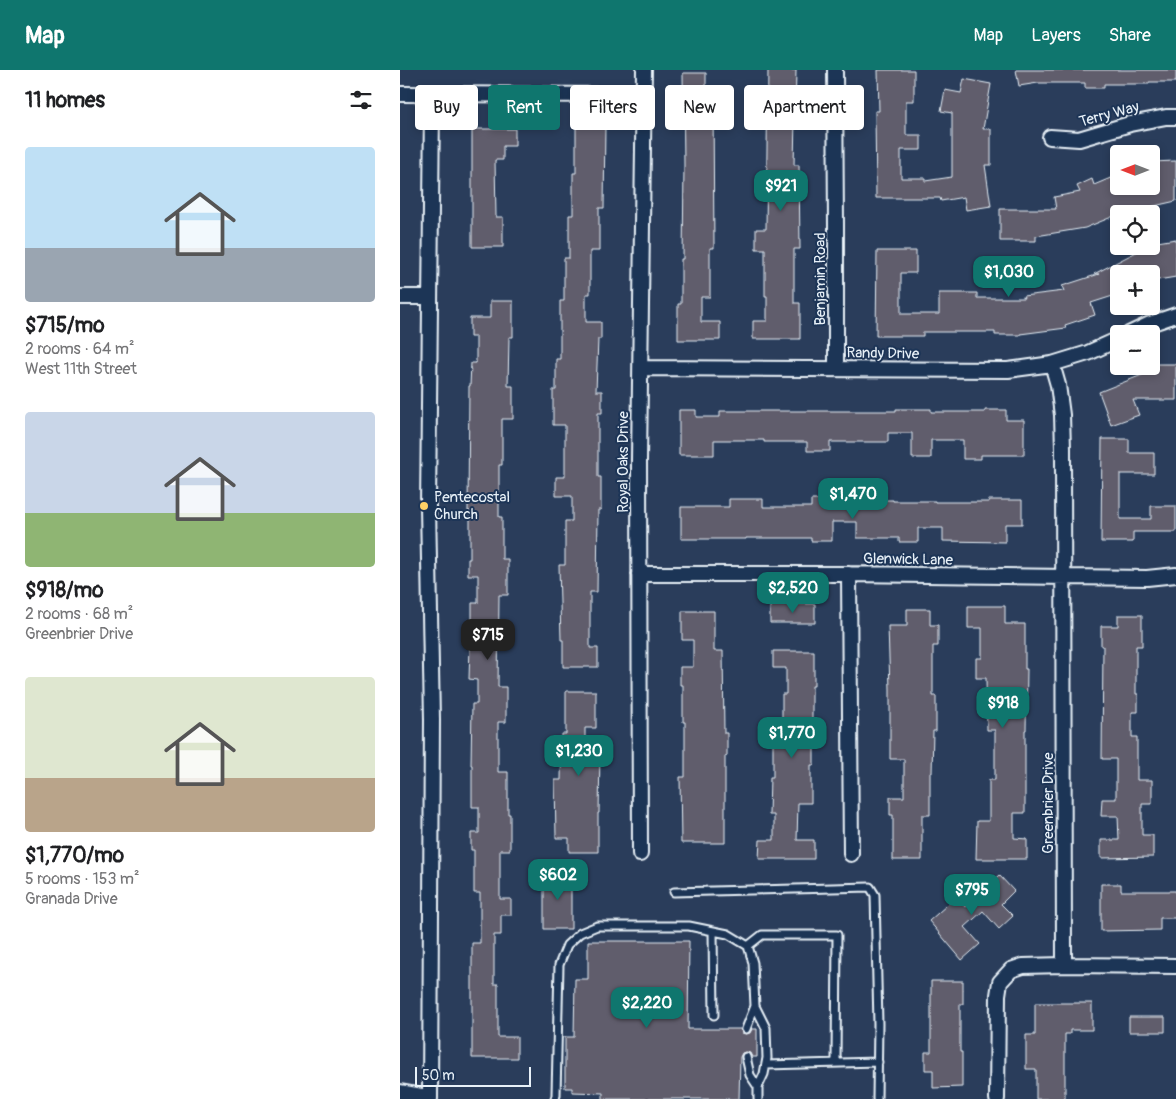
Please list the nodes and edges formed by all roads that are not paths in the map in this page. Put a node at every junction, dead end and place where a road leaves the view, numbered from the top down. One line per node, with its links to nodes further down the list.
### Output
1 (644, 70): 3 (street, Royal Oaks Drive)
2 (835, 70): 19 (street, Benjamin Road)
3 (644, 85)
4 (400, 94): 5 (street)
5 (415, 94)
6 (478, 94): 7 (street)
7 (570, 95)
8 (1176, 117): 11 (street, Terry Way)
9 (432, 130): 13 (street)
10 (644, 130): 18 (street, Royal Oaks Drive)
11 (1050, 137)
12 (400, 297): 13 (street)
13 (430, 297): 41 (street)
14 (1176, 315): 15 (street)
15 (1148, 325)
16 (1110, 343): 17 (street, Randy Drive)
17 (1052, 364): 19 (street, Randy Drive); 23 (street, Greenbrier Drive)
18 (641, 368): 19 (street, Randy Drive); 20 (street, Royal Oaks Drive)
19 (836, 369)
20 (639, 574): 21 (street, Glenwick Lane); 24 (street, Royal Oaks Drive)
21 (849, 574): 23 (street, Glenwick Lane); 25 (street)
22 (1176, 575): 23 (street, Glenwick Lane)
23 (1064, 576): 29 (street, Greenbrier Drive)
24 (640, 854)
25 (851, 854)
26 (674, 892): 35 (lane)
27 (713, 930): 28 (lane); 32 (lane); 42 (lane)
28 (748, 946): 31 (lane); 36 (lane)
29 (1064, 965): 30 (street); 45 (street)
30 (1176, 966)
31 (755, 1006): 33 (lane); 37 (lane)
32 (714, 1015)
33 (746, 1029)
34 (746, 1058): 38 (lane)
35 (878, 1062): 36 (lane); 44 (lane)
36 (836, 1063): 37 (lane)
37 (766, 1065): 38 (lane)
38 (758, 1087): 43 (lane)
39 (400, 1095): 40 (main road)
40 (422, 1099)
41 (430, 1099)
42 (555, 1099)
43 (758, 1099)
44 (877, 1099)
45 (997, 1099)

